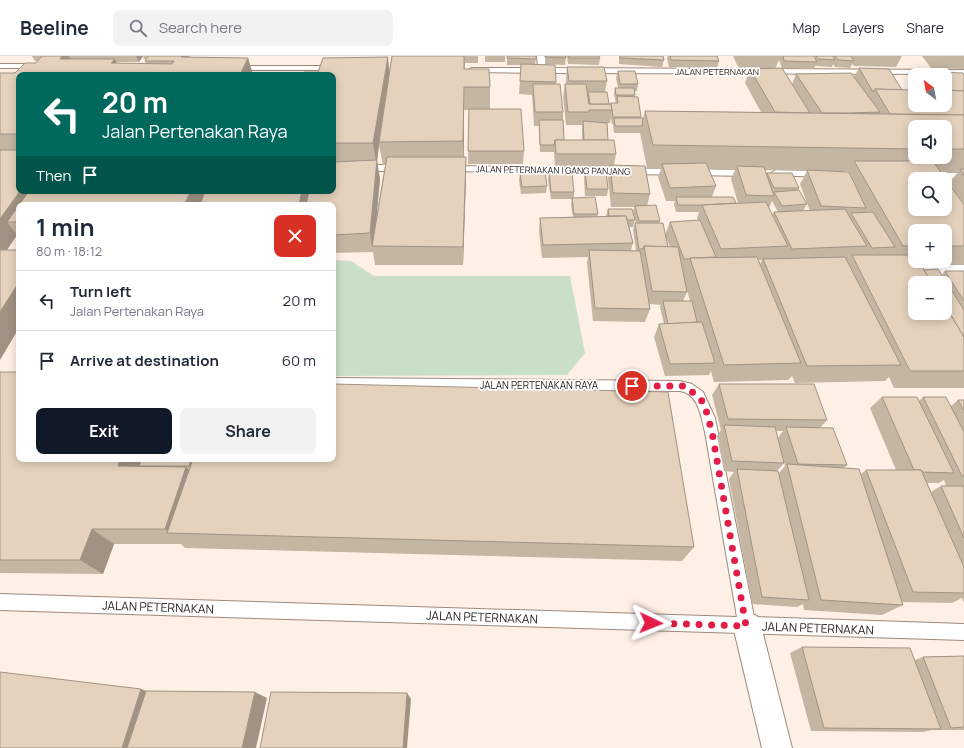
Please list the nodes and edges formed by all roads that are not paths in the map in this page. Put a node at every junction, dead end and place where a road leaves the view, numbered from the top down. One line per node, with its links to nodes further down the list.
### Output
1 (541, 56): 7 (lane)
2 (0, 66): 3 (lane)
3 (47, 66)
4 (229, 68): 5 (lane)
5 (348, 69)
6 (465, 70): 7 (lane, JALAN PETERNAKAN)
7 (542, 71): 8 (lane, JALAN PETERNAKAN)
8 (964, 72)
9 (336, 168): 10 (lane)
10 (413, 169)
11 (437, 169): 12 (lane, JALAN PETERNAKAN I GANG PANJANG)
12 (828, 174)
13 (952, 176): 14 (lane)
14 (964, 176)
15 (894, 271): 16 (street)
16 (964, 272)
17 (336, 383): 19 (lane, JALAN PERTENAKAN RAYA)
18 (0, 602): 19 (lane, JALAN PETERNAKAN)
19 (746, 626): 20 (lane, JALAN PETERNAKAN); 21 (street)
20 (964, 632)
21 (777, 748)

